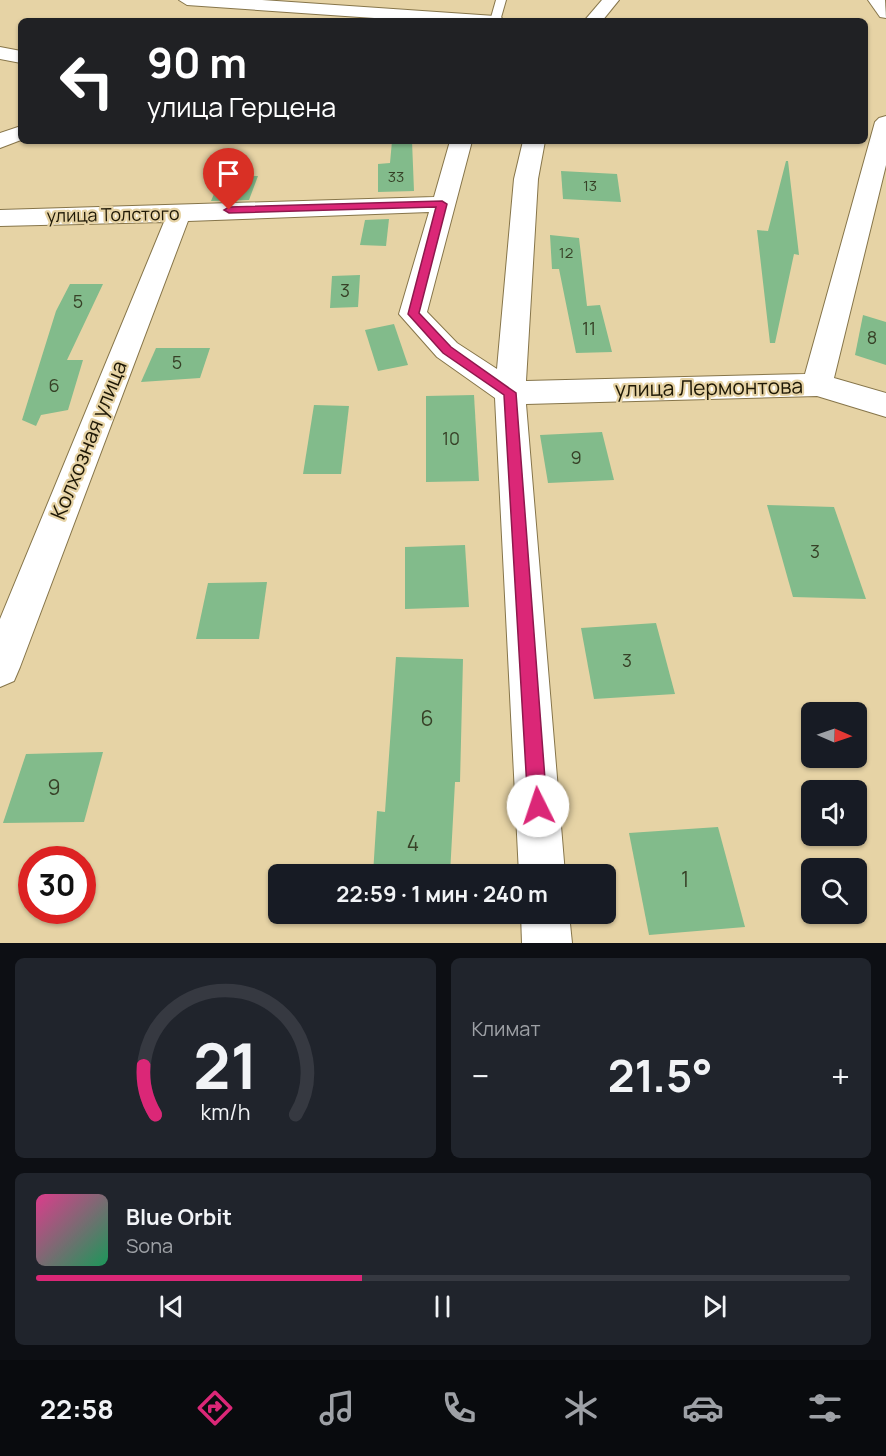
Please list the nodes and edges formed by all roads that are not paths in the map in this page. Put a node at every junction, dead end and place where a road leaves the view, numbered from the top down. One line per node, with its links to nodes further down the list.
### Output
1 (187, 0): 5 (street)
2 (501, 0): 9 (lane)
3 (611, 0): 10 (street)
4 (876, 0): 6 (street)
5 (229, 3): 7 (street); 8 (street)
6 (886, 13)
7 (216, 18)
8 (451, 18)
9 (496, 18)
10 (596, 18)
11 (0, 53): 12 (street)
12 (18, 56)
13 (886, 122): 21 (street, улица Лермонтова)
14 (18, 133): 15 (street)
15 (0, 141)
16 (460, 144): 18 (street)
17 (533, 144): 22 (street)
18 (442, 204): 19 (street, улица Толстого); 22 (street)
19 (179, 214): 20 (street, улица Толстого); 24 (street, Колхозная улица)
20 (0, 218)
21 (818, 385): 22 (street, улица Лермонтова); 23 (street)
22 (510, 393): 25 (street)
23 (886, 405)
24 (0, 667)
25 (541, 864)
26 (546, 924): 27 (street)
27 (547, 943)

